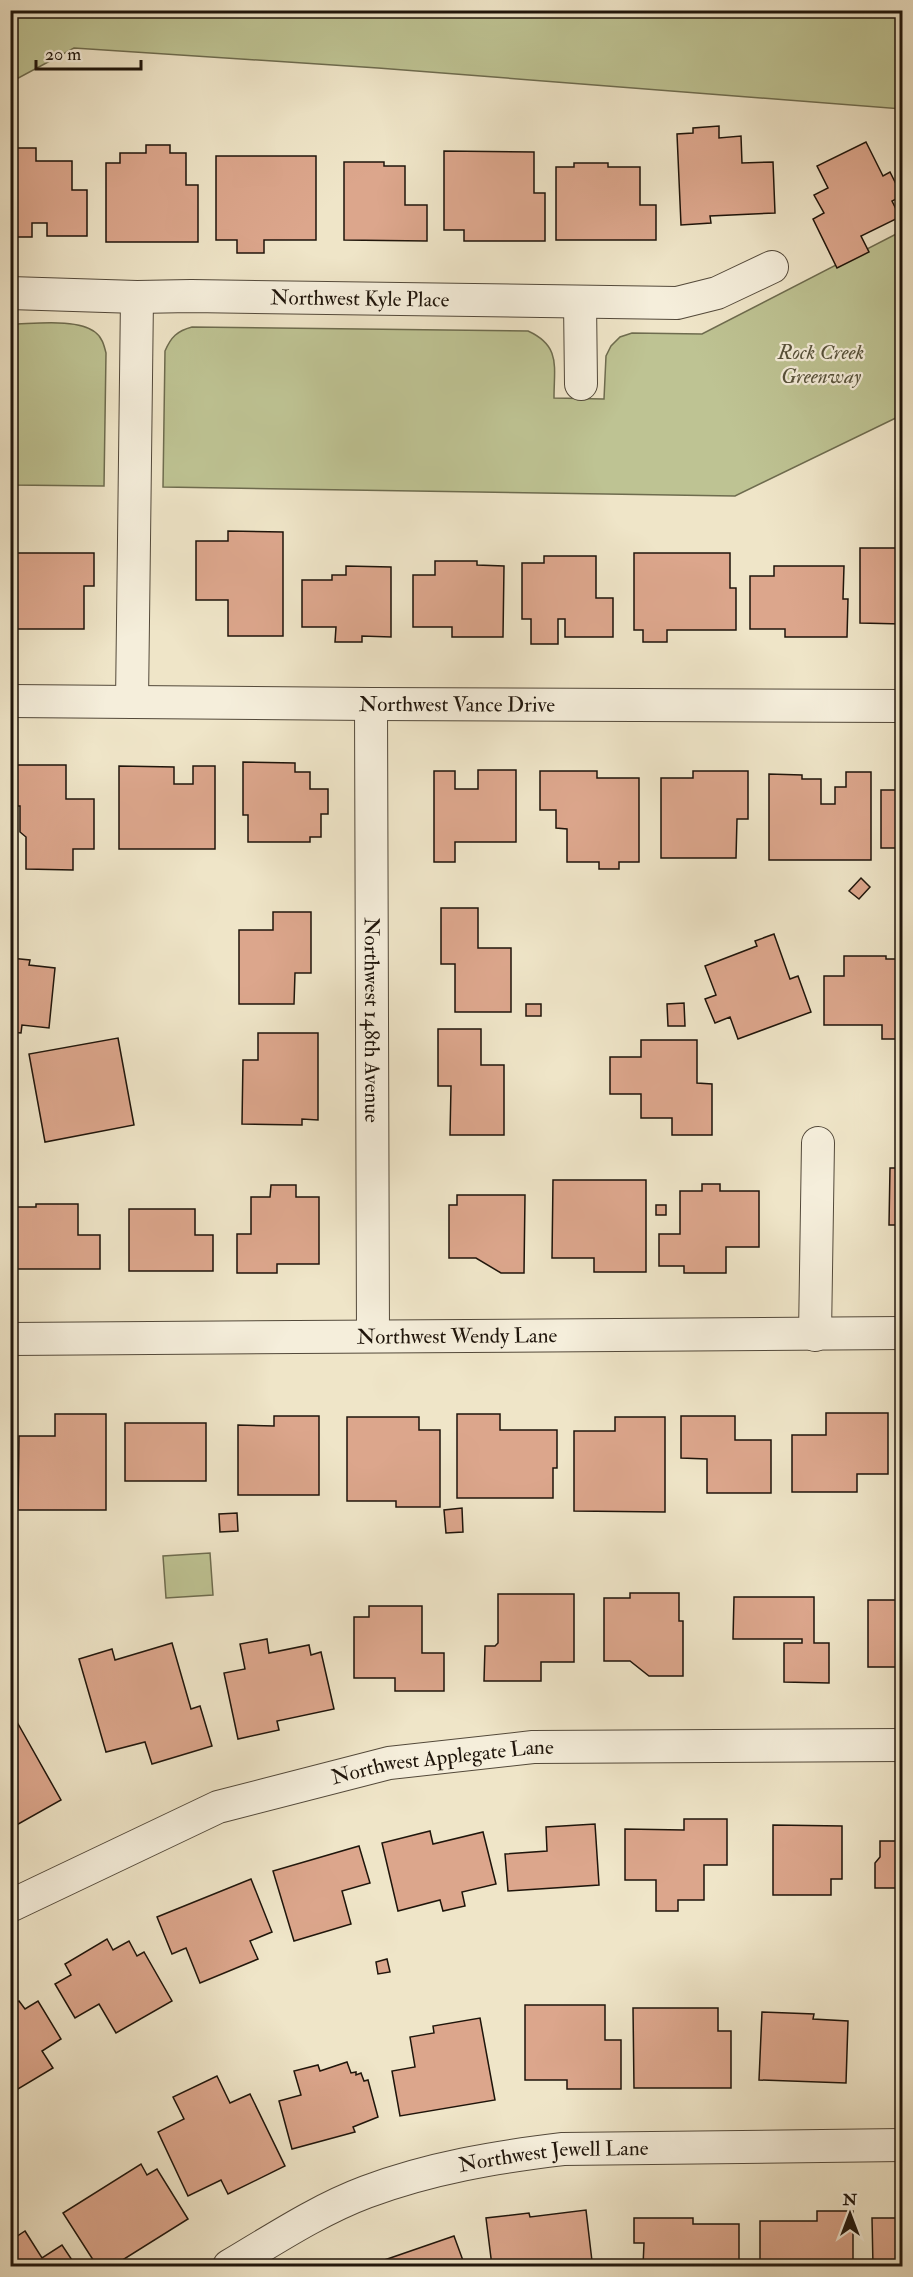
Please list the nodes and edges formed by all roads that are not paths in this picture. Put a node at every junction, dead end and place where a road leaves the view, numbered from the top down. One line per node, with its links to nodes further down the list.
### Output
1 (772, 267): 4 (street, Northwest Kyle Place)
2 (10, 293): 3 (street, Northwest Kyle Place)
3 (137, 297): 4 (street, Northwest Kyle Place); 7 (street)
4 (580, 302): 5 (street)
5 (581, 384)
6 (10, 700): 7 (street, Northwest Vance Drive)
7 (132, 702): 8 (street, Northwest Vance Drive)
8 (371, 704): 9 (street, Northwest Vance Drive); 13 (street, Northwest 148th Avenue)
9 (903, 706)
10 (818, 1143): 12 (street)
11 (903, 1334): 12 (street, Northwest Wendy Lane)
12 (815, 1335): 13 (street, Northwest Wendy Lane)
13 (373, 1336): 14 (street, Northwest Wendy Lane)
14 (10, 1339)
15 (903, 1745): 16 (street, Northwest Applegate Lane)
16 (10, 1906)
17 (903, 2145): 18 (street, Northwest Jewell Lane)
18 (229, 2266)

